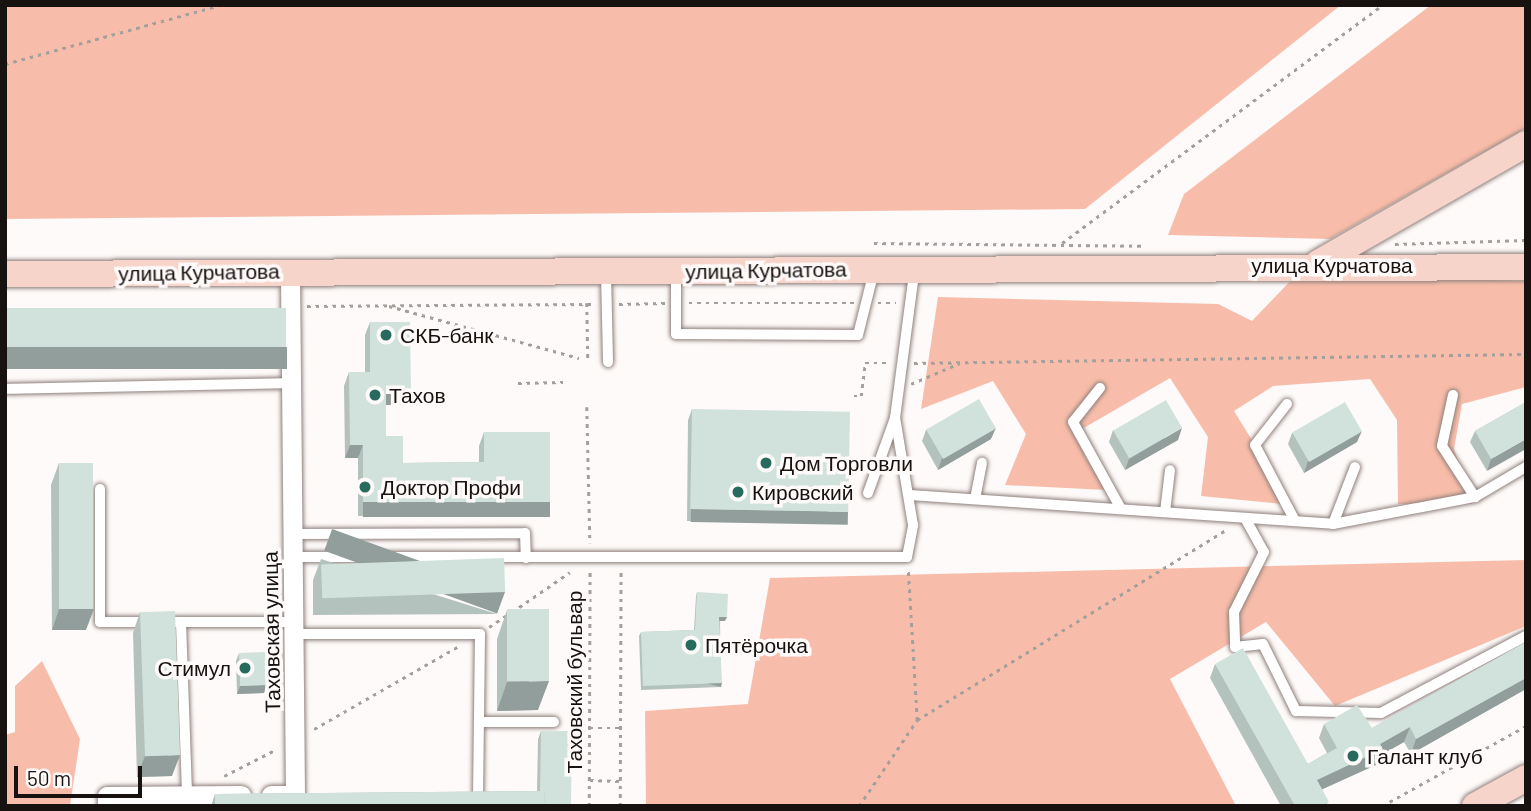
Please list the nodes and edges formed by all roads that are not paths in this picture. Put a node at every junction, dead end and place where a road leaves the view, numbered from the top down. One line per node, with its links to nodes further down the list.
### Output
1 (1526, 144): 3 (main road)
2 (874, 256): 5 (main road, улица Курчатова); 7 (main road, улица Курчатова); 7 (lane)
3 (1318, 263): 4 (main road, улица Курчатова); 5 (main road, улица Курчатова)
4 (1526, 267)
5 (915, 269): 16 (lane)
6 (289, 271): 8 (main road, улица Курчатова); 9 (main road, улица Курчатова); 11 (street, Таховская улица)
7 (676, 271): 8 (main road, улица Курчатова)
8 (606, 273): 10 (lane)
9 (5, 274)
10 (608, 362)
11 (291, 383): 13 (lane); 31 (street, Таховская улица)
12 (1100, 388): 26 (lane)
13 (5, 389)
14 (1453, 395): 24 (lane)
15 (1287, 404): 29 (lane)
16 (895, 418): 22 (lane); 23 (lane)
17 (982, 463): 25 (lane)
18 (1355, 467): 30 (lane)
19 (1526, 467): 24 (lane)
20 (1170, 470): 27 (lane)
21 (100, 489): 34 (lane)
22 (868, 493)
23 (910, 495): 25 (lane); 33 (lane)
24 (1475, 497): 30 (lane)
25 (975, 499): 26 (lane)
26 (1121, 509): 27 (lane)
27 (1165, 512): 28 (lane)
28 (1245, 518): 29 (lane); 36 (lane)
29 (1294, 521): 30 (lane)
30 (1333, 524)
31 (292, 534): 32 (street, Таховская улица); 33 (lane)
32 (293, 557): 33 (lane); 35 (street, Таховская улица)
33 (526, 558)
34 (181, 622): 35 (lane); 40 (lane)
35 (293, 628): 38 (lane); 40 (street, Таховская улица)
36 (1526, 636)
37 (554, 722): 38 (lane)
38 (479, 723): 42 (lane)
39 (1526, 778): 45 (main road)
40 (187, 796): 44 (street, Таховская улица)
41 (465, 798): 42 (lane)
42 (478, 799): 43 (lane)
43 (492, 799)
44 (107, 806)
45 (1475, 806)

